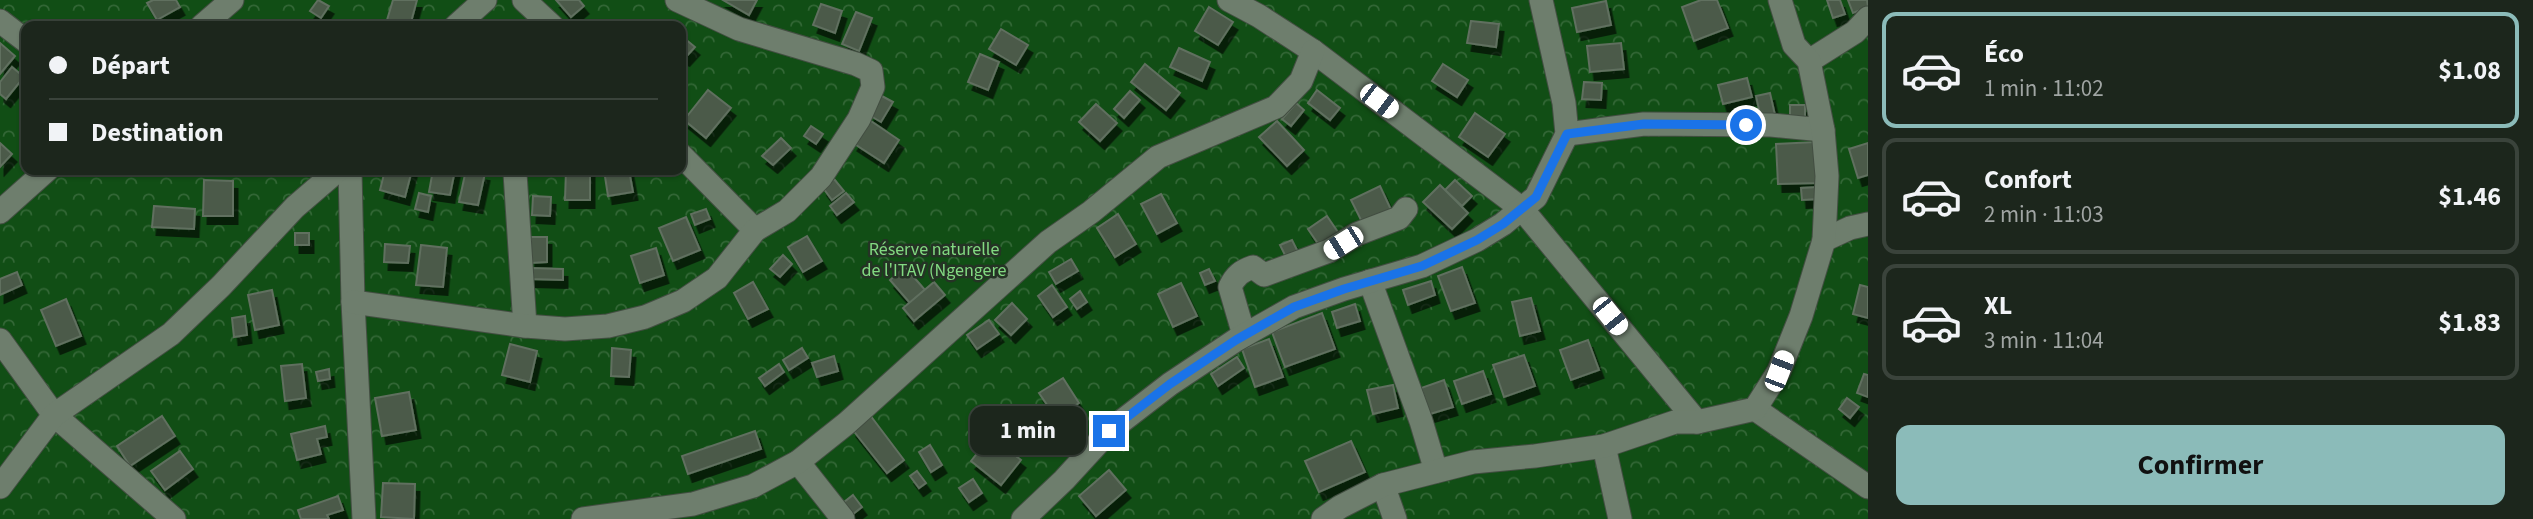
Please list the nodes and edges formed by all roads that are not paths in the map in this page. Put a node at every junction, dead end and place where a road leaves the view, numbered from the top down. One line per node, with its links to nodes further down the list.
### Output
1 (232, 0): 9 (street)
2 (485, 0): 10 (street)
3 (524, 0): 11 (street)
4 (677, 0): 27 (street)
5 (1229, 0): 14 (street)
6 (1541, 0): 17 (street)
7 (1780, 0): 15 (street)
8 (1868, 18): 15 (street)
9 (208, 21)
10 (462, 21)
11 (547, 21)
12 (0, 22): 13 (street)
13 (21, 37)
14 (1313, 51): 24 (street); 38 (street)
15 (1809, 61): 16 (street)
16 (1823, 130): 17 (street); 28 (street)
17 (1567, 134): 24 (street)
18 (686, 160): 27 (street)
19 (41, 175): 25 (street)
20 (332, 175): 35 (street)
21 (351, 175): 30 (street)
22 (515, 175): 31 (street)
23 (1406, 209): 32 (street)
24 (1522, 209): 29 (street); 36 (street)
25 (0, 212)
26 (1868, 224): 28 (street)
27 (755, 230): 31 (street)
28 (1824, 240): 34 (street)
29 (1370, 281): 32 (street); 39 (street)
30 (353, 302): 31 (street); 45 (street)
31 (525, 326)
32 (1244, 335): 48 (street)
33 (0, 340): 35 (street)
34 (1755, 409): 36 (street); 42 (street)
35 (54, 415): 41 (street); 44 (street)
36 (1697, 422): 37 (street)
37 (1605, 446): 39 (street); 51 (street)
38 (797, 462): 43 (street); 47 (street)
39 (1436, 471): 40 (street)
40 (1383, 485): 49 (street); 50 (street)
41 (0, 486)
42 (1868, 487)
43 (643, 514): 46 (street)
44 (174, 519)
45 (365, 519)
46 (583, 519)
47 (843, 519)
48 (1023, 519)
49 (1323, 519)
50 (1395, 519)
51 (1620, 519)

